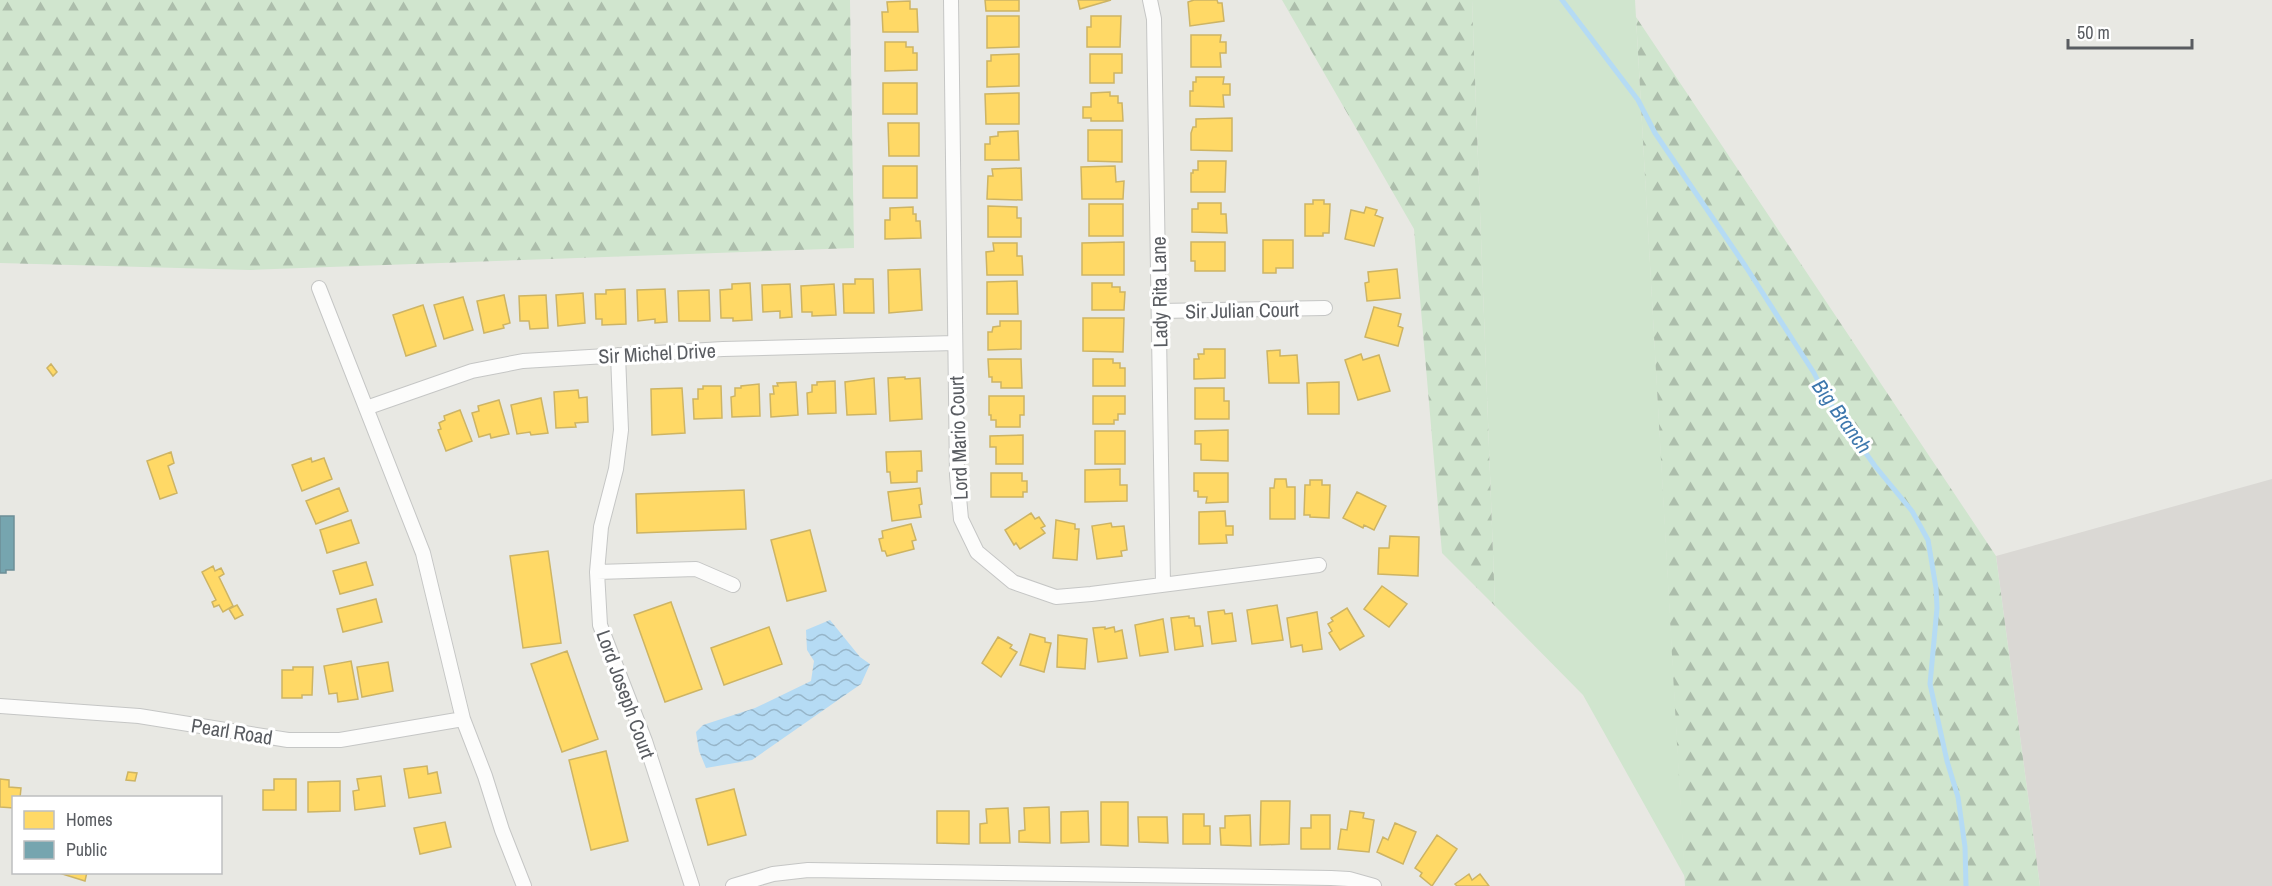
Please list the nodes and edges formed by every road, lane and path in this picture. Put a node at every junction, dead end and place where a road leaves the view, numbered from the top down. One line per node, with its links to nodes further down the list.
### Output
1 (951, 0): 6 (street, Lord Mario Court)
2 (1150, 0): 5 (street, Lady Rita Lane)
3 (319, 288): 8 (street)
4 (1325, 308): 5 (street, Sir Julian Court)
5 (1160, 311): 12 (street, Lady Rita Lane)
6 (955, 343): 7 (street, Sir Michel Drive); 12 (street, Lord Mario Court)
7 (618, 355): 8 (street, Sir Michel Drive); 10 (street, Lord Joseph Court)
8 (366, 408): 14 (street)
9 (1319, 565): 12 (street, Lord Mario Court)
10 (597, 572): 11 (street); 16 (street, Lord Joseph Court)
11 (733, 585)
12 (1163, 585)
13 (0, 706): 14 (street, Pearl Road)
14 (463, 719): 15 (street)
15 (524, 886)
16 (692, 886)
17 (733, 886): 18 (street)
18 (1374, 886)

